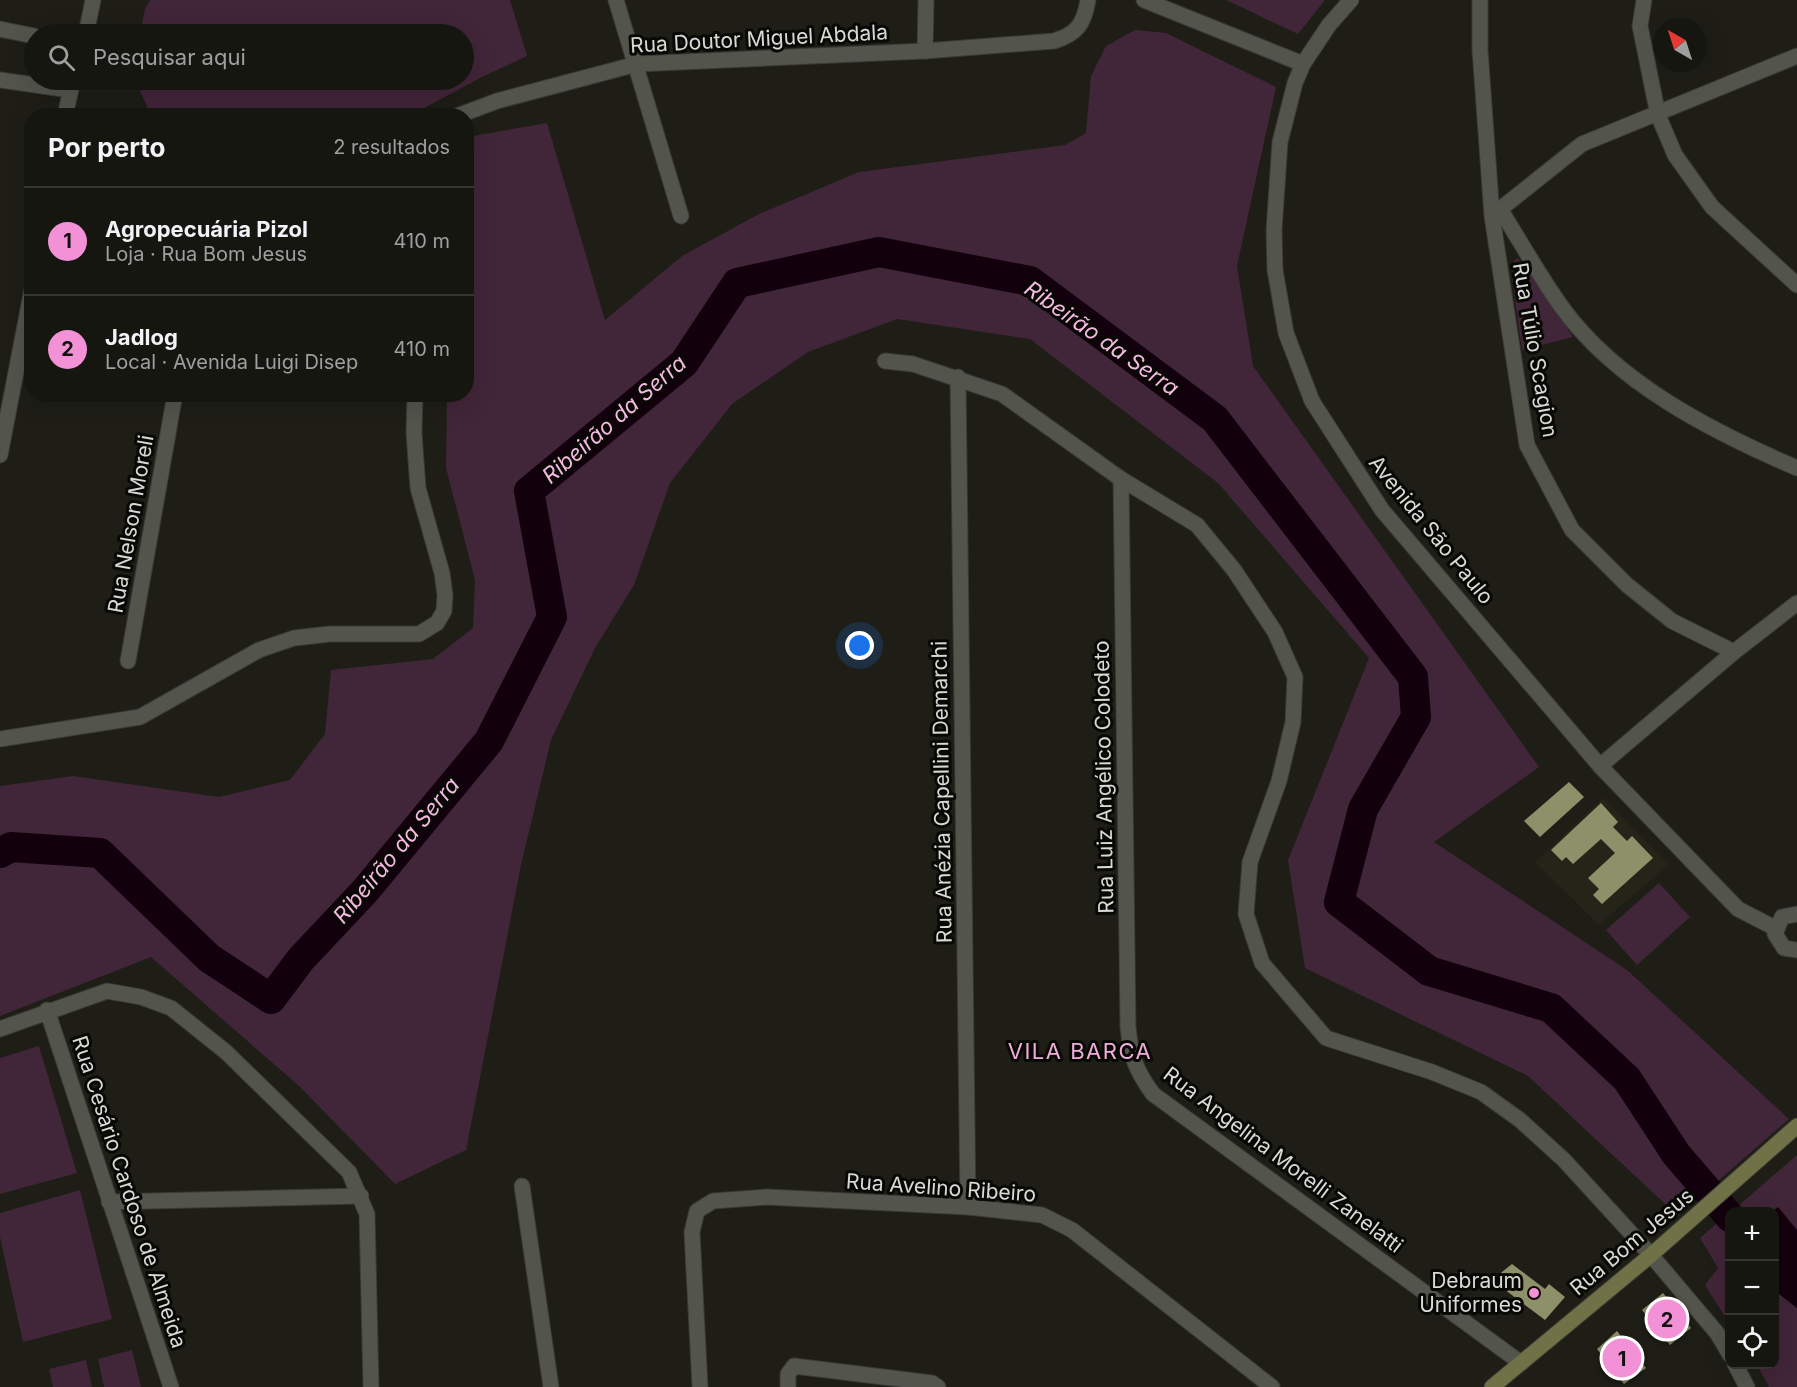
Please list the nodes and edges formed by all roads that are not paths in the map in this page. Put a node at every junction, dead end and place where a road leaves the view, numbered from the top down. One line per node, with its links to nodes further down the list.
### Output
1 (93, 0): 9 (street)
2 (615, 0): 14 (street)
3 (926, 0): 12 (street)
4 (1088, 0): 12 (street, Rua Doutor Miguel Abdala)
5 (1144, 0): 15 (street)
6 (1351, 0): 15 (street, Avenida São Paulo)
7 (1480, 0): 22 (street, Rua Túlio Scagion)
8 (1644, 0): 21 (street)
9 (88, 24)
10 (0, 28): 11 (street)
11 (24, 34)
12 (925, 51): 14 (street, Rua Doutor Miguel Abdala)
13 (1797, 56): 21 (street)
14 (637, 64): 20 (street, Rua Doutor Miguel Abdala); 23 (street)
15 (1303, 64): 37 (street, Avenida São Paulo)
16 (0, 80): 17 (street)
17 (24, 82)
18 (71, 90): 19 (street)
19 (67, 108)
20 (474, 110)
21 (1658, 115): 22 (street); 24 (street)
22 (1496, 212): 31 (street); 34 (street, Rua Túlio Scagion)
23 (681, 216)
24 (1797, 285)
25 (24, 330): 30 (street)
26 (885, 362): 27 (street)
27 (958, 377): 32 (street); 49 (street, Rua Anézia Capellini Demarchi)
28 (174, 402): 35 (street, Rua Nelson Moreli)
29 (415, 402): 36 (street)
30 (0, 455)
31 (1797, 468)
32 (1121, 478): 44 (street, Rua Luiz Angélico Colodeto); 50 (street)
33 (1797, 603): 34 (street)
34 (1734, 652): 37 (street)
35 (128, 661)
36 (0, 739)
37 (1600, 766): 39 (street, Avenida São Paulo)
38 (1797, 914): 39 (street)
39 (1775, 928): 40 (street)
40 (1791, 949): 41 (street)
41 (1797, 964)
42 (47, 1010): 43 (street); 47 (street); 48 (street, Rua Cesário Cardoso de Almeida)
43 (0, 1029)
44 (1138, 1073): 52 (street, Rua Angelina Morelli Zanelatti)
45 (1797, 1126): 50 (main road, Rua Bom Jesus)
46 (522, 1186): 57 (street)
47 (361, 1196): 48 (street); 56 (street)
48 (109, 1202): 55 (street, Rua Cesário Cardoso de Almeida)
49 (968, 1207): 58 (street, Rua Avelino Ribeiro); 60 (street, Rua Avelino Ribeiro)
50 (1651, 1255): 51 (street); 52 (main road, Rua Bom Jesus)
51 (1725, 1347)
52 (1521, 1363): 61 (main road, Rua Bom Jesus)
53 (1737, 1369): 62 (street)
54 (935, 1385): 59 (street)
55 (171, 1387)
56 (371, 1387)
57 (551, 1387)
58 (700, 1387)
59 (788, 1387)
60 (1272, 1387)
61 (1492, 1387)
62 (1747, 1387)

